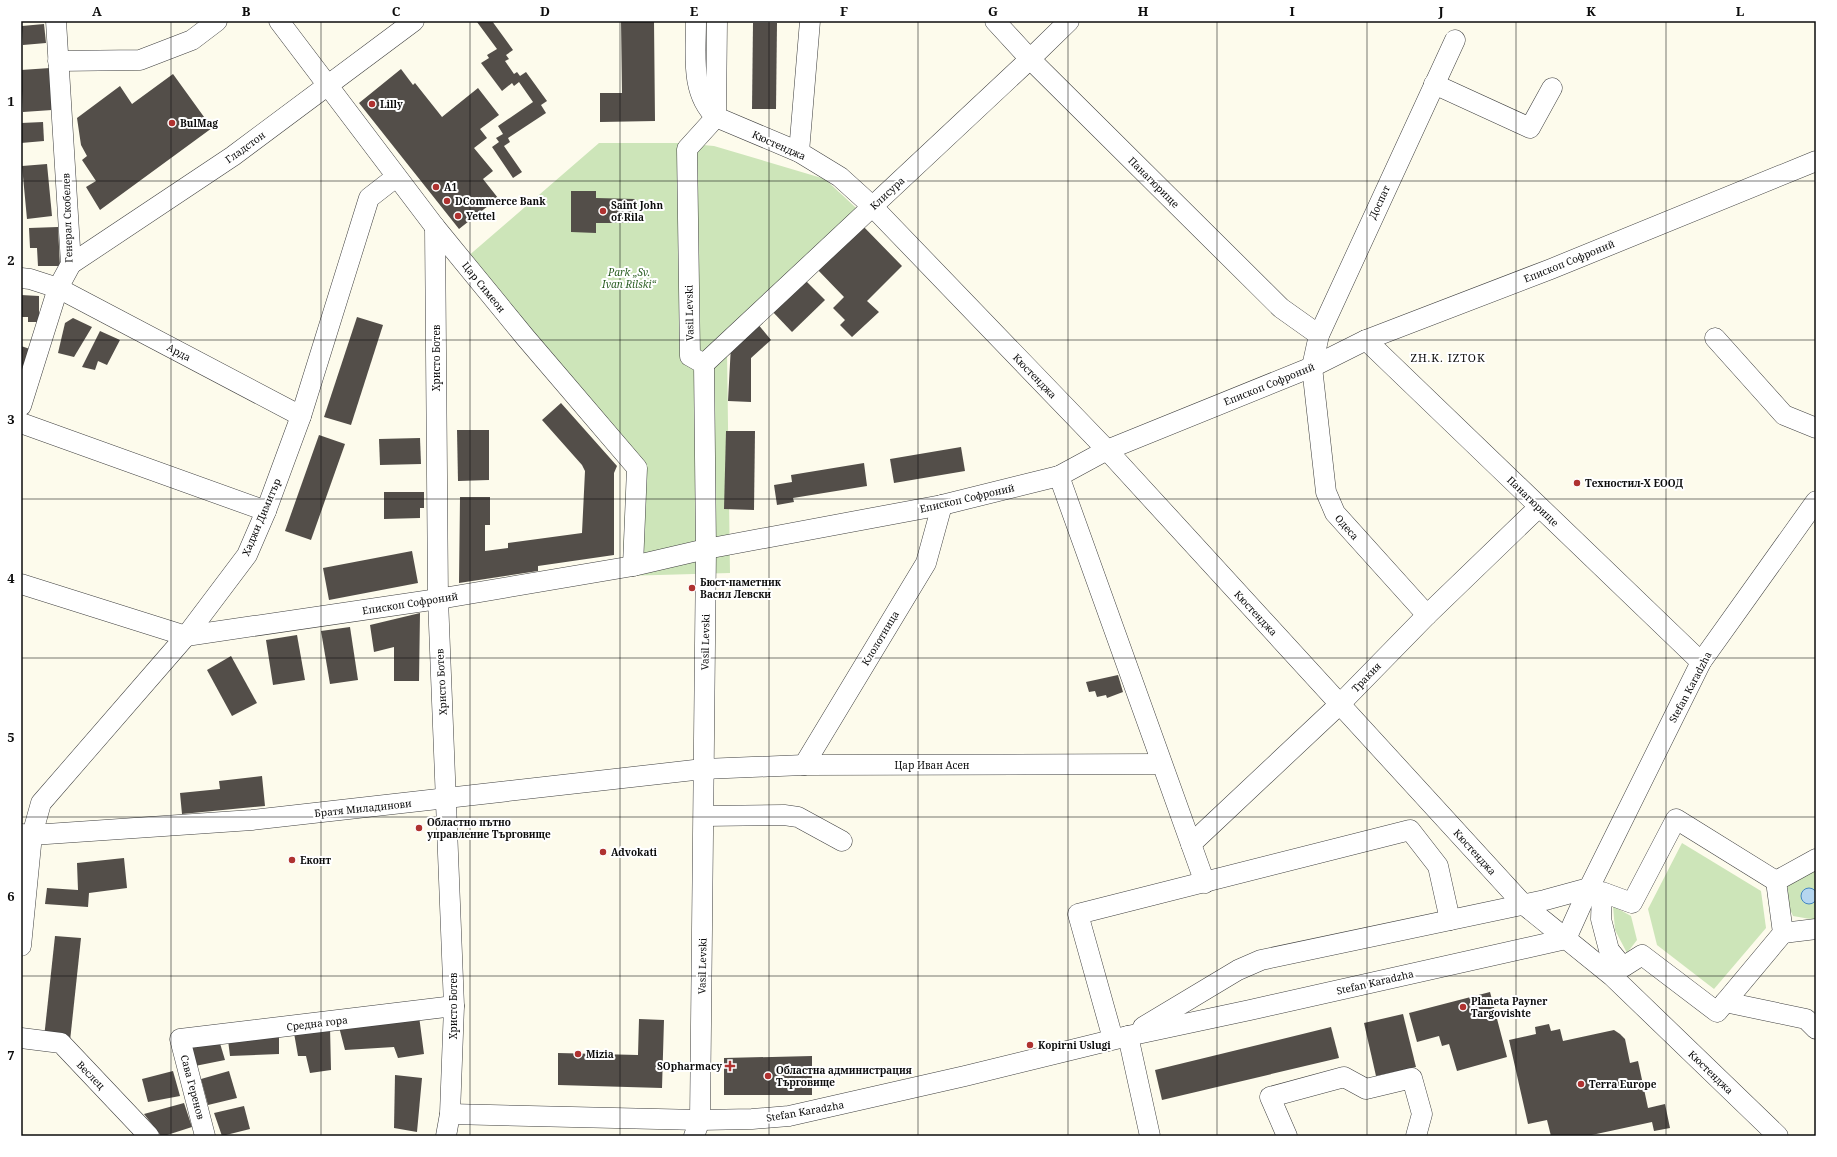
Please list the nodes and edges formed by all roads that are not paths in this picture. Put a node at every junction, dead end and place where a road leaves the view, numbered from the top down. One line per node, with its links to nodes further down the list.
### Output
1 (56, 21): 12 (street, Генерал Скобелев)
2 (217, 21): 12 (street)
3 (279, 21): 14 (street, Цар Симеон)
4 (414, 21): 14 (street, Гладстон)
5 (696, 21): 16 (street)
6 (718, 21): 16 (street)
7 (810, 21): 17 (street)
8 (995, 21): 11 (street, Панагюрище)
9 (1068, 21): 11 (street, Клисура)
10 (1455, 40): 13 (street, Доспат)
11 (1030, 59): 20 (street, Клисура); 25 (street, Панагюрище)
12 (58, 61): 22 (street, Генерал Скобелев)
13 (1434, 84): 15 (street); 25 (street, Доспат)
14 (328, 85): 19 (street, Цар Симеон); 22 (street, Гладстон)
15 (1552, 88)
16 (716, 117): 17 (street, Кюстенджа); 28 (street, Vasil Levski)
17 (799, 152): 20 (street, Кюстенджа)
18 (1816, 161): 27 (street, Епископ Софроний)
19 (396, 177): 21 (street, Цар Симеон); 31 (street, Хаджи Димитър)
20 (872, 206): 28 (street, Клисура); 34 (street, Кюстенджа)
21 (435, 227): 41 (street, Цар Симеон); 43 (street, Христо Ботев)
22 (71, 264): 24 (street, Генерал Скобелев)
23 (21, 278): 24 (street, Арда)
24 (58, 288): 30 (street, Генерал Скобелев); 31 (street, Арда)
25 (1319, 335): 29 (street, Доспат)
26 (1715, 338): 33 (street)
27 (1366, 340): 29 (street, Епископ Софроний); 38 (street, Панагюрище)
28 (704, 364): 40 (street, Vasil Levski)
29 (1312, 367): 34 (street, Епископ Софроний); 44 (street, Одеса)
30 (21, 406)
31 (301, 416): 39 (street, Хаджи Димитър)
32 (21, 423): 39 (street)
33 (1816, 428)
34 (1107, 450): 35 (street, Епископ Софроний); 47 (street, Кюстенджа)
35 (1059, 476): 37 (street, Епископ Софроний); 48 (street)
36 (1816, 501): 46 (street, Stefan Karadzha)
37 (942, 505): 40 (street, Епископ Софроний); 49 (street, Клолотница)
38 (1539, 507): 44 (street, Тракия); 46 (street, Панагюрище)
39 (266, 512): 45 (street, Хаджи Димитър)
40 (706, 550): 41 (street, Епископ Софроний); 50 (street, Vasil Levski)
41 (633, 566): 43 (street, Епископ Софроний)
42 (21, 584): 45 (street)
43 (438, 599): 45 (street, Епископ Софроний); 51 (street, Христо Ботев)
44 (1427, 615): 47 (street, Тракия)
45 (186, 636): 53 (street, Хаджи Димитър)
46 (1701, 662): 59 (street, Stefan Karadzha)
47 (1340, 704): 55 (street, Тракия); 60 (street, Кюстенджа)
48 (1161, 764): 49 (street, Цар Иван Асен); 55 (street)
49 (804, 765): 50 (street, Цар Иван Асен)
50 (703, 770): 51 (street, Братя Миладинови); 52 (street, Vasil Levski)
51 (446, 798): 53 (street, Братя Миладинови); 68 (street, Христо Ботев)
52 (704, 816): 54 (street); 74 (street, Vasil Levski)
53 (26, 834): 65 (street, Хаджи Димитър)
54 (842, 841)
55 (1191, 844): 58 (street)
56 (1816, 859): 57 (street)
57 (1776, 881): 63 (street); 67 (street)
58 (1205, 883): 61 (street); 70 (street)
59 (1589, 888): 60 (street, Stefan Karadzha); 64 (street, Stefan Karadzha); 66 (street)
60 (1523, 904): 61 (street, Stefan Karadzha); 64 (street, Кюстенджа)
61 (1450, 920): 70 (street, Stefan Karadzha)
62 (1816, 929): 63 (street)
63 (1784, 933): 67 (street)
64 (1566, 939): 66 (street, Кюстенджа); 70 (street, Stefan Karadzha)
65 (21, 946)
66 (1612, 976): 81 (street, Кюстенджа)
67 (1726, 1002): 69 (street)
68 (454, 1006): 72 (street, Средна гора); 73 (street, Христо Ботев)
69 (1816, 1029)
70 (1121, 1037): 74 (street, Stefan Karadzha); 78 (street)
71 (21, 1038): 75 (street, Веслец)
72 (180, 1039): 76 (street, Сава Геренов)
73 (450, 1114): 74 (street, Stefan Karadzha); 77 (street, Христо Ботев)
74 (701, 1132)
75 (149, 1136)
76 (205, 1136)
77 (446, 1136)
78 (1150, 1136)
79 (1287, 1136): 80 (street)
80 (1416, 1136)
81 (1778, 1136)

